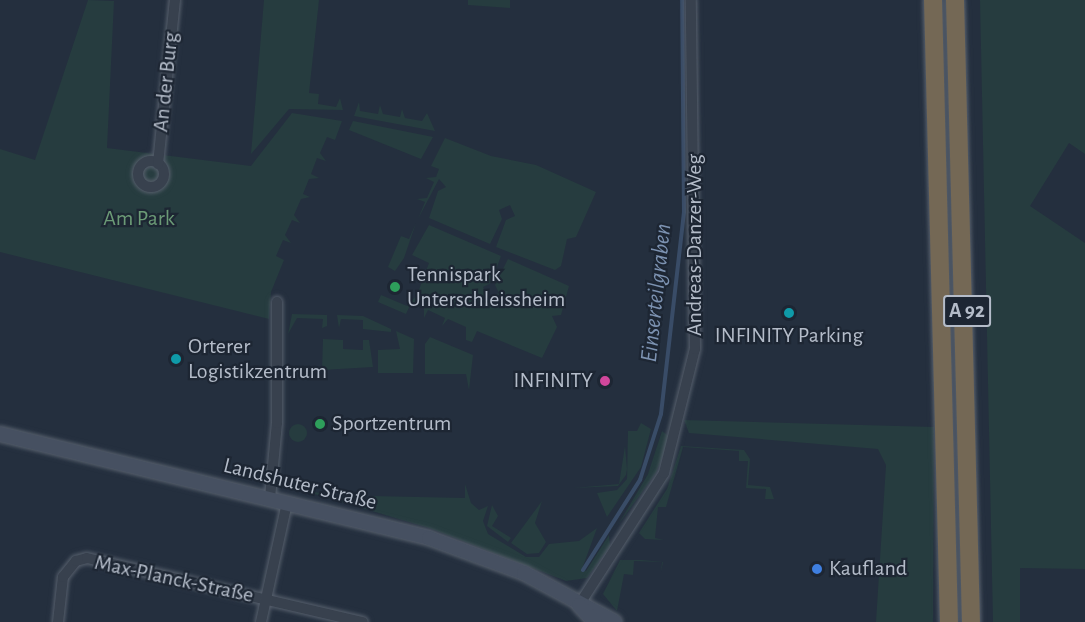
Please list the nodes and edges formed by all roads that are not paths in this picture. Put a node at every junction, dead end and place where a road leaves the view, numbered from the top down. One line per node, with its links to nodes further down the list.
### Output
1 (175, 0): 5 (street, An der Burg)
2 (691, 0): 11 (street, Andreas-Danzer-Weg)
3 (933, 0): 17 (highway, A 92)
4 (955, 0): 18 (highway, A 92)
5 (158, 164)
6 (277, 302): 8 (street)
7 (0, 434): 8 (main road, Landshuter Straße)
8 (270, 498): 9 (main road, Landshuter Straße)
9 (287, 503): 10 (street); 11 (main road, Landshuter Straße)
10 (266, 599): 12 (street, Max-Planck-Straße); 13 (street); 14 (street, Max-Planck-Straße)
11 (579, 605): 15 (main road, Landshuter Straße); 16 (main road, Landshuter Straße)
12 (58, 622)
13 (261, 622)
14 (363, 622)
15 (594, 622)
16 (615, 622)
17 (949, 622)
18 (971, 622)

